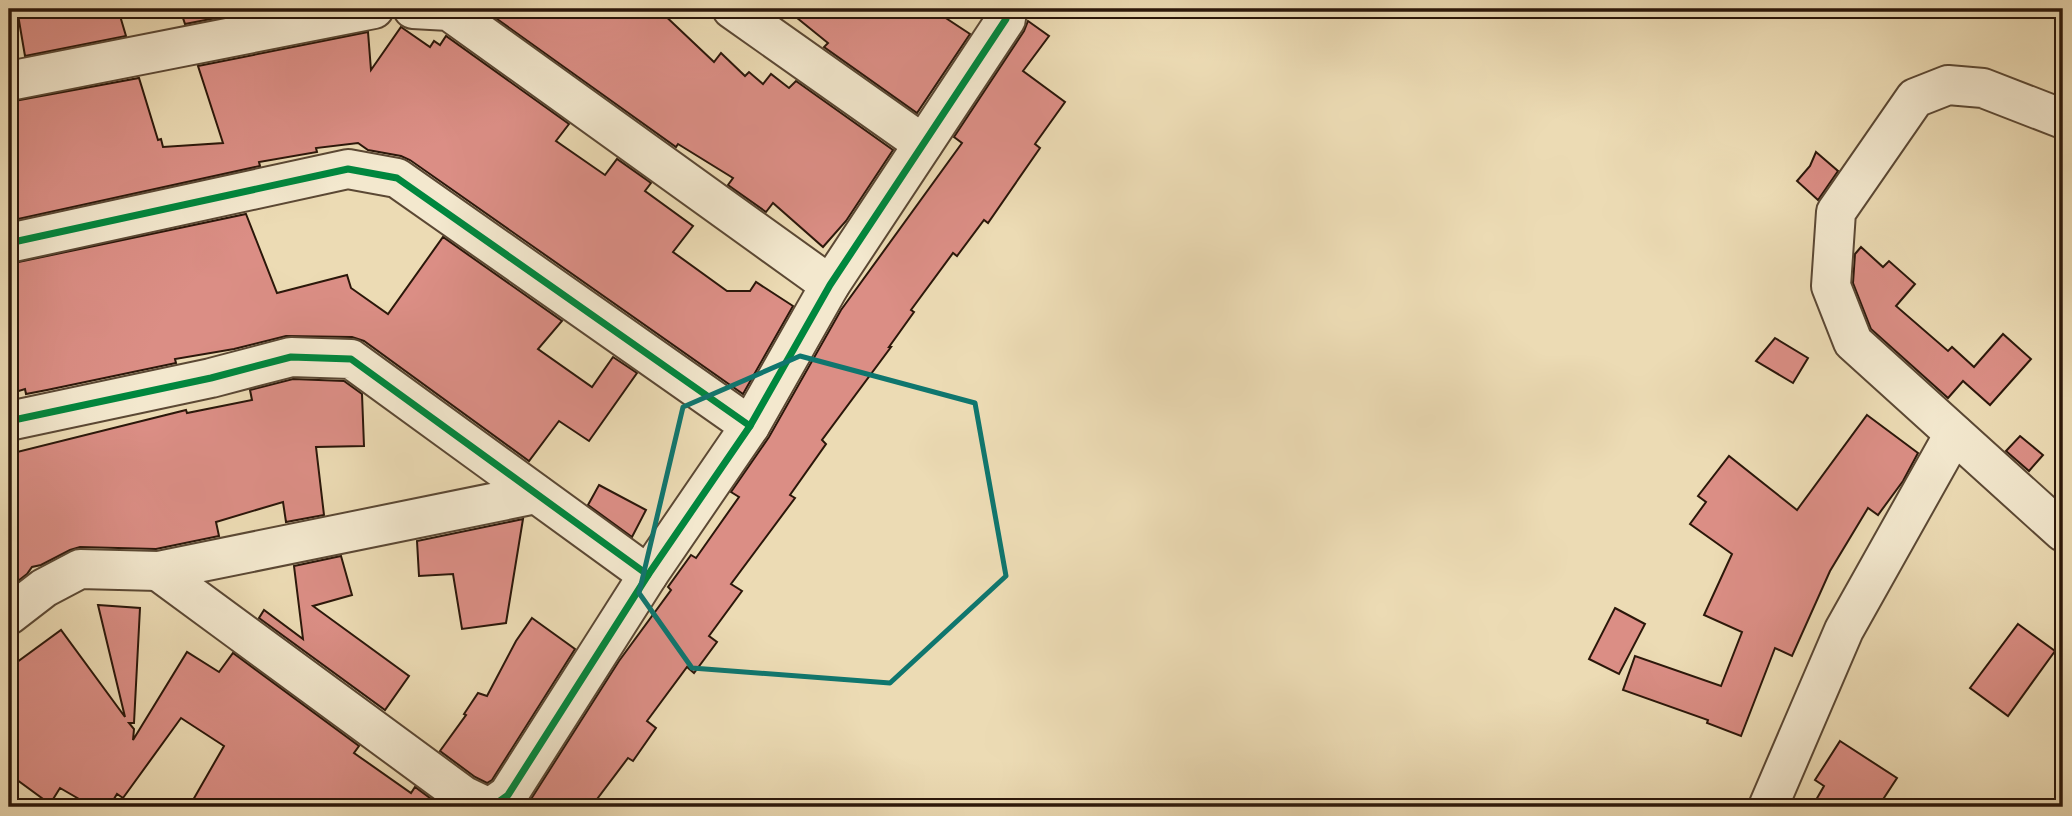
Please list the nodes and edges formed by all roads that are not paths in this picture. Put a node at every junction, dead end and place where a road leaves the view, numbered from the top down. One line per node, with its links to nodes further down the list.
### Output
1 (374, 9): 5 (street)
2 (413, 9): 9 (street)
3 (732, 9): 7 (street)
4 (1000, 9): 7 (street)
5 (9, 81)
6 (2063, 120): 12 (street)
7 (923, 144): 9 (street)
8 (9, 243): 11 (street)
9 (830, 285): 11 (street)
10 (9, 421): 13 (street)
11 (750, 426): 16 (street)
12 (1954, 434): 14 (street); 19 (street)
13 (536, 494): 15 (street); 16 (street)
14 (2063, 532)
15 (158, 571): 17 (street); 18 (street)
16 (648, 575): 18 (street)
17 (9, 615)
18 (489, 807)
19 (1768, 807)

